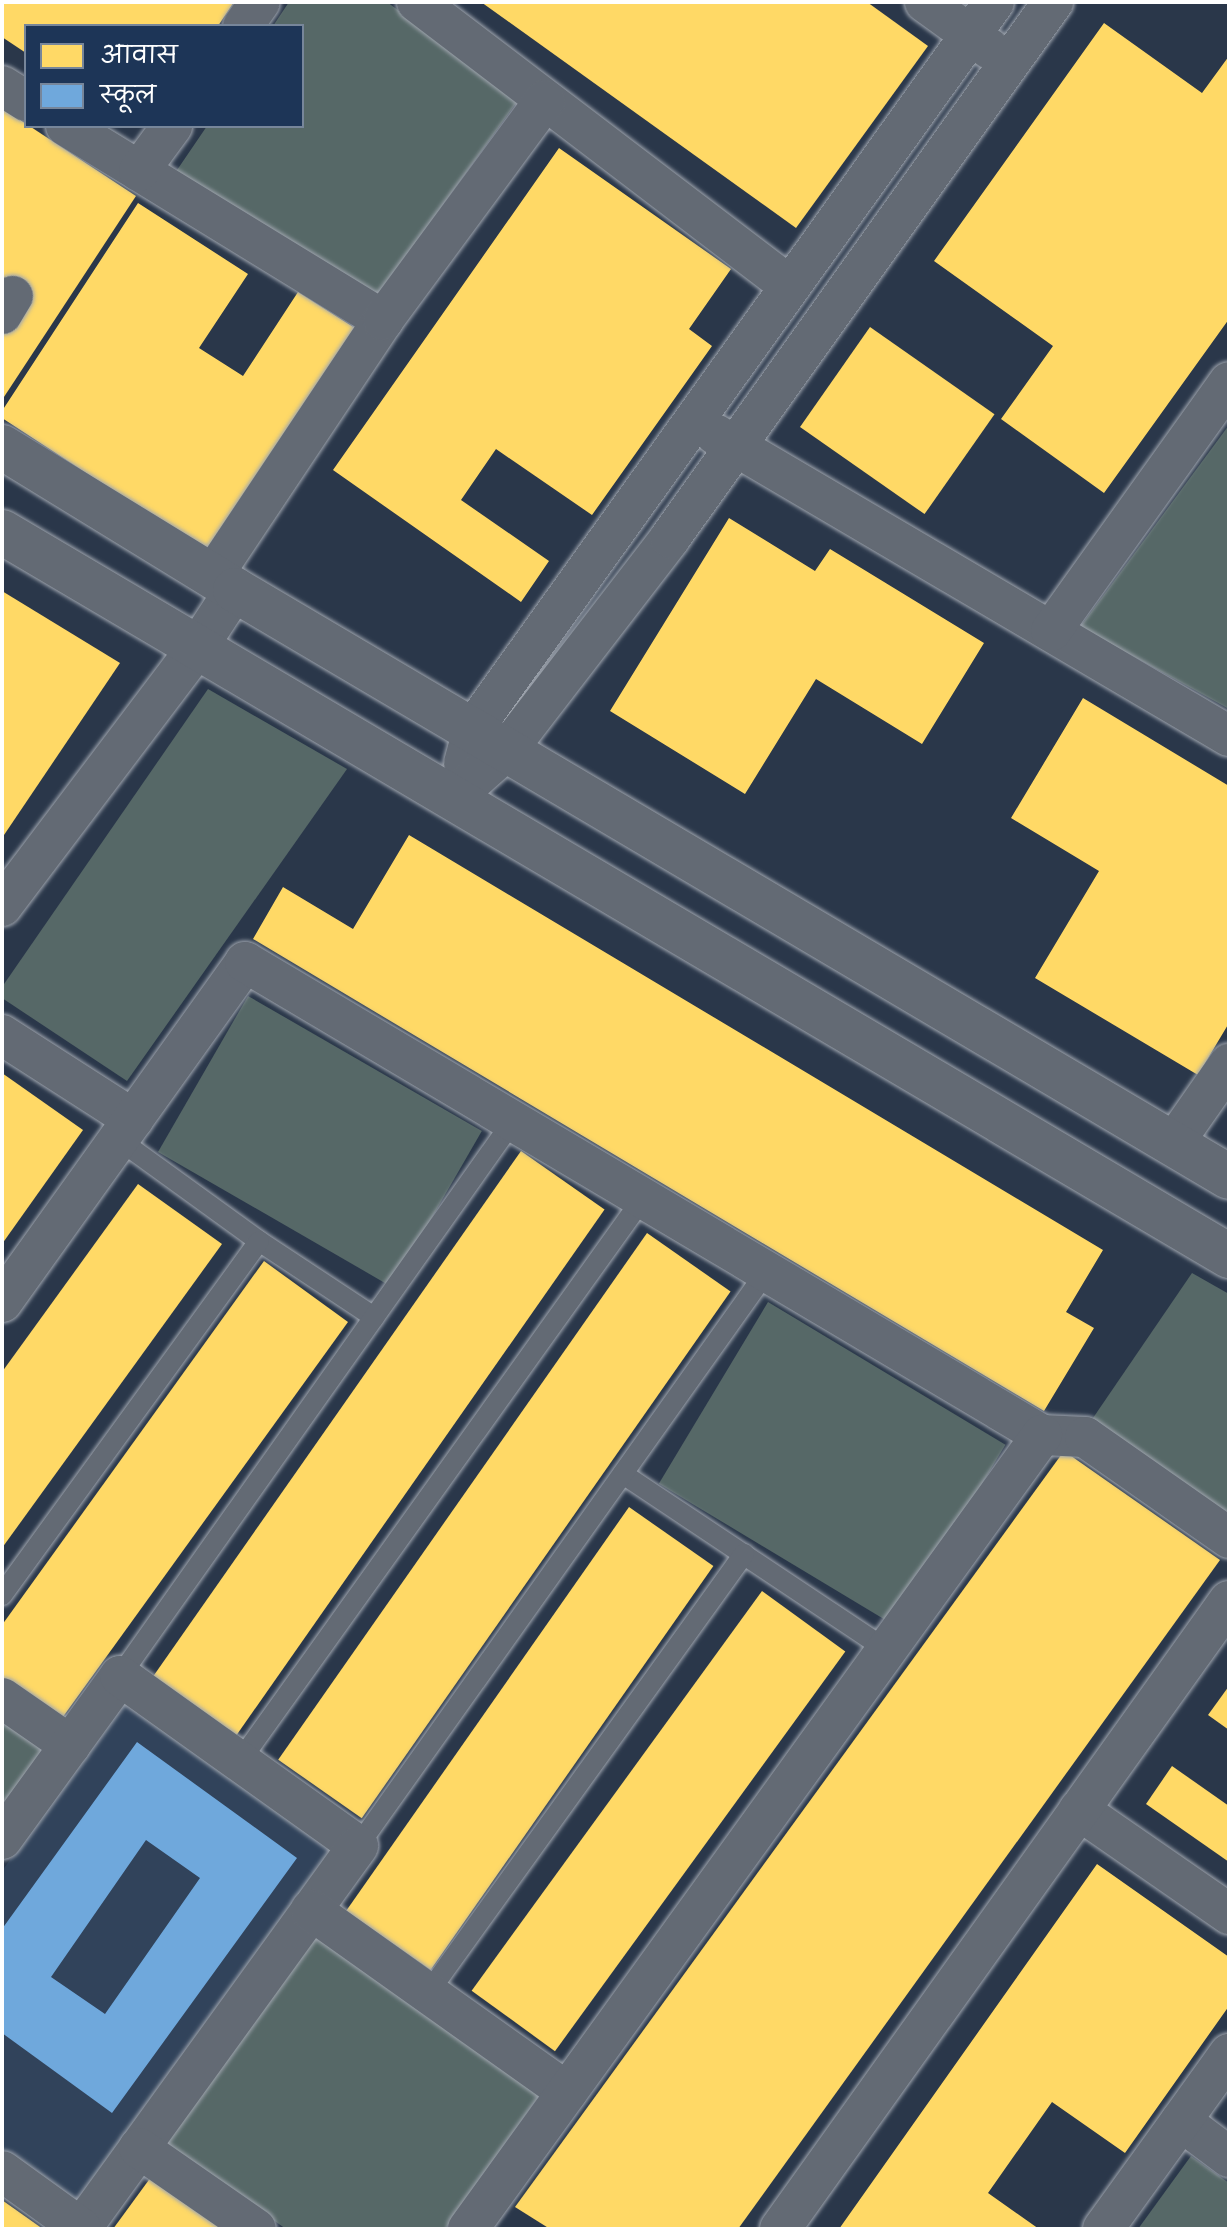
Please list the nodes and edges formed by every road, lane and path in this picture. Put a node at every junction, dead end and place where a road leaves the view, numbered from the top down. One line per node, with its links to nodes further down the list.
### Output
1 (260, 2): 6 (street)
2 (417, 2): 11 (street)
3 (925, 2): 7 (street)
4 (994, 2): 7 (street)
5 (1053, 2): 8 (street)
6 (244, 24)
7 (970, 35): 8 (street); 15 (street)
8 (1009, 63): 19 (street)
9 (2, 86): 10 (street)
10 (24, 100)
11 (545, 100): 15 (street); 16 (street)
12 (69, 128): 14 (street)
13 (171, 128): 14 (street)
14 (139, 171): 16 (street)
15 (790, 286): 18 (street)
16 (383, 320): 22 (street)
17 (1229, 382): 23 (street)
18 (694, 422): 19 (street); 26 (street)
19 (736, 446): 23 (street); 26 (street)
20 (2, 447): 22 (street)
21 (2, 532): 24 (street)
22 (224, 582): 24 (street); 26 (street)
23 (1051, 631): 25 (street)
24 (197, 648): 27 (street); 28 (street)
25 (1229, 736)
26 (490, 740): 27 (street); 33 (street)
27 (454, 797): 37 (street)
28 (2, 906)
29 (2, 1035): 32 (street)
30 (1229, 1064): 33 (street)
31 (513, 1121): 32 (street); 35 (street); 40 (lane)
32 (126, 1129): 36 (lane); 39 (street)
33 (1173, 1144): 34 (street)
34 (1229, 1177)
35 (643, 1198): 38 (street); 51 (lane)
36 (259, 1241): 40 (lane); 45 (lane)
37 (1229, 1256)
38 (767, 1271): 41 (street); 42 (lane)
39 (2, 1302)
40 (374, 1317): 48 (lane)
41 (1042, 1435): 43 (street); 47 (street)
42 (623, 1474): 44 (lane); 54 (lane)
43 (1229, 1538)
44 (744, 1554): 47 (lane); 57 (lane)
45 (2, 1595)
46 (1229, 1601): 52 (street)
47 (887, 1650): 59 (street)
48 (120, 1676): 50 (street); 51 (street)
49 (2, 1698): 50 (street)
50 (70, 1745): 53 (street)
51 (240, 1761): 54 (street)
52 (1079, 1810): 56 (street); 67 (street)
53 (2, 1839)
54 (358, 1846): 55 (street)
55 (311, 1910): 57 (street); 61 (street)
56 (1229, 1914)
57 (428, 1993): 59 (street)
58 (1229, 2054): 60 (street)
59 (567, 2092): 66 (street)
60 (1181, 2121): 62 (street); 68 (street)
61 (139, 2148): 64 (street); 65 (street)
62 (1229, 2157)
63 (2, 2171): 64 (street)
64 (81, 2228)
65 (256, 2229)
66 (468, 2229)
67 (780, 2229)
68 (1103, 2229)

